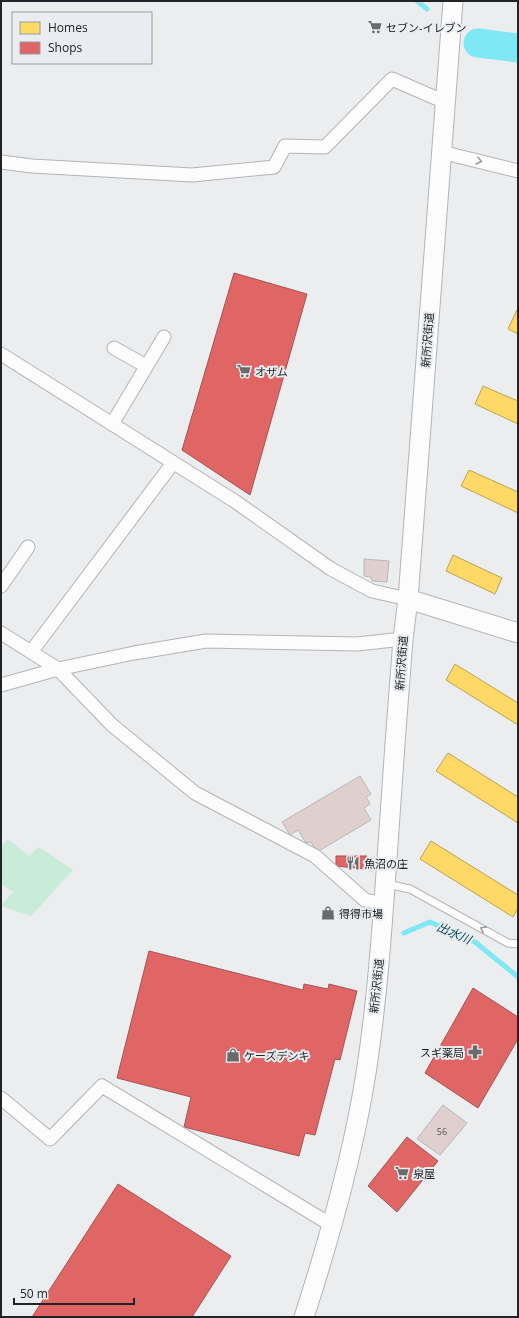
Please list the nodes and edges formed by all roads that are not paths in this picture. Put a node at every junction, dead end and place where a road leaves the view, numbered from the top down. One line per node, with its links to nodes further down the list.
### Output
1 (453, 1): 2 (street, 新所沢街道)
2 (445, 102): 3 (street, 新所沢街道); 4 (street)
3 (442, 152): 5 (street, one-way to 5); 14 (street, 新所沢街道)
4 (1, 162)
5 (518, 171)
6 (164, 337): 9 (street)
7 (114, 348): 9 (street)
8 (1, 354): 10 (street)
9 (146, 366): 10 (street)
10 (112, 424): 11 (street)
11 (173, 463): 14 (street); 18 (street)
12 (28, 547): 13 (street)
13 (1, 586)
14 (408, 599): 16 (street); 17 (street, 新所沢街道)
15 (1, 633): 18 (street)
16 (518, 633)
17 (403, 639): 19 (street); 21 (street, 新所沢街道)
18 (31, 652): 19 (street)
19 (58, 669): 20 (street); 22 (street)
20 (1, 685)
21 (385, 884): 22 (street, 新所沢街道); 23 (lane, one-way to 21)
22 (384, 904): 25 (street, 新所沢街道)
23 (518, 944)
24 (1, 1098): 25 (street)
25 (333, 1226): 26 (street, 新所沢街道)
26 (304, 1317)

